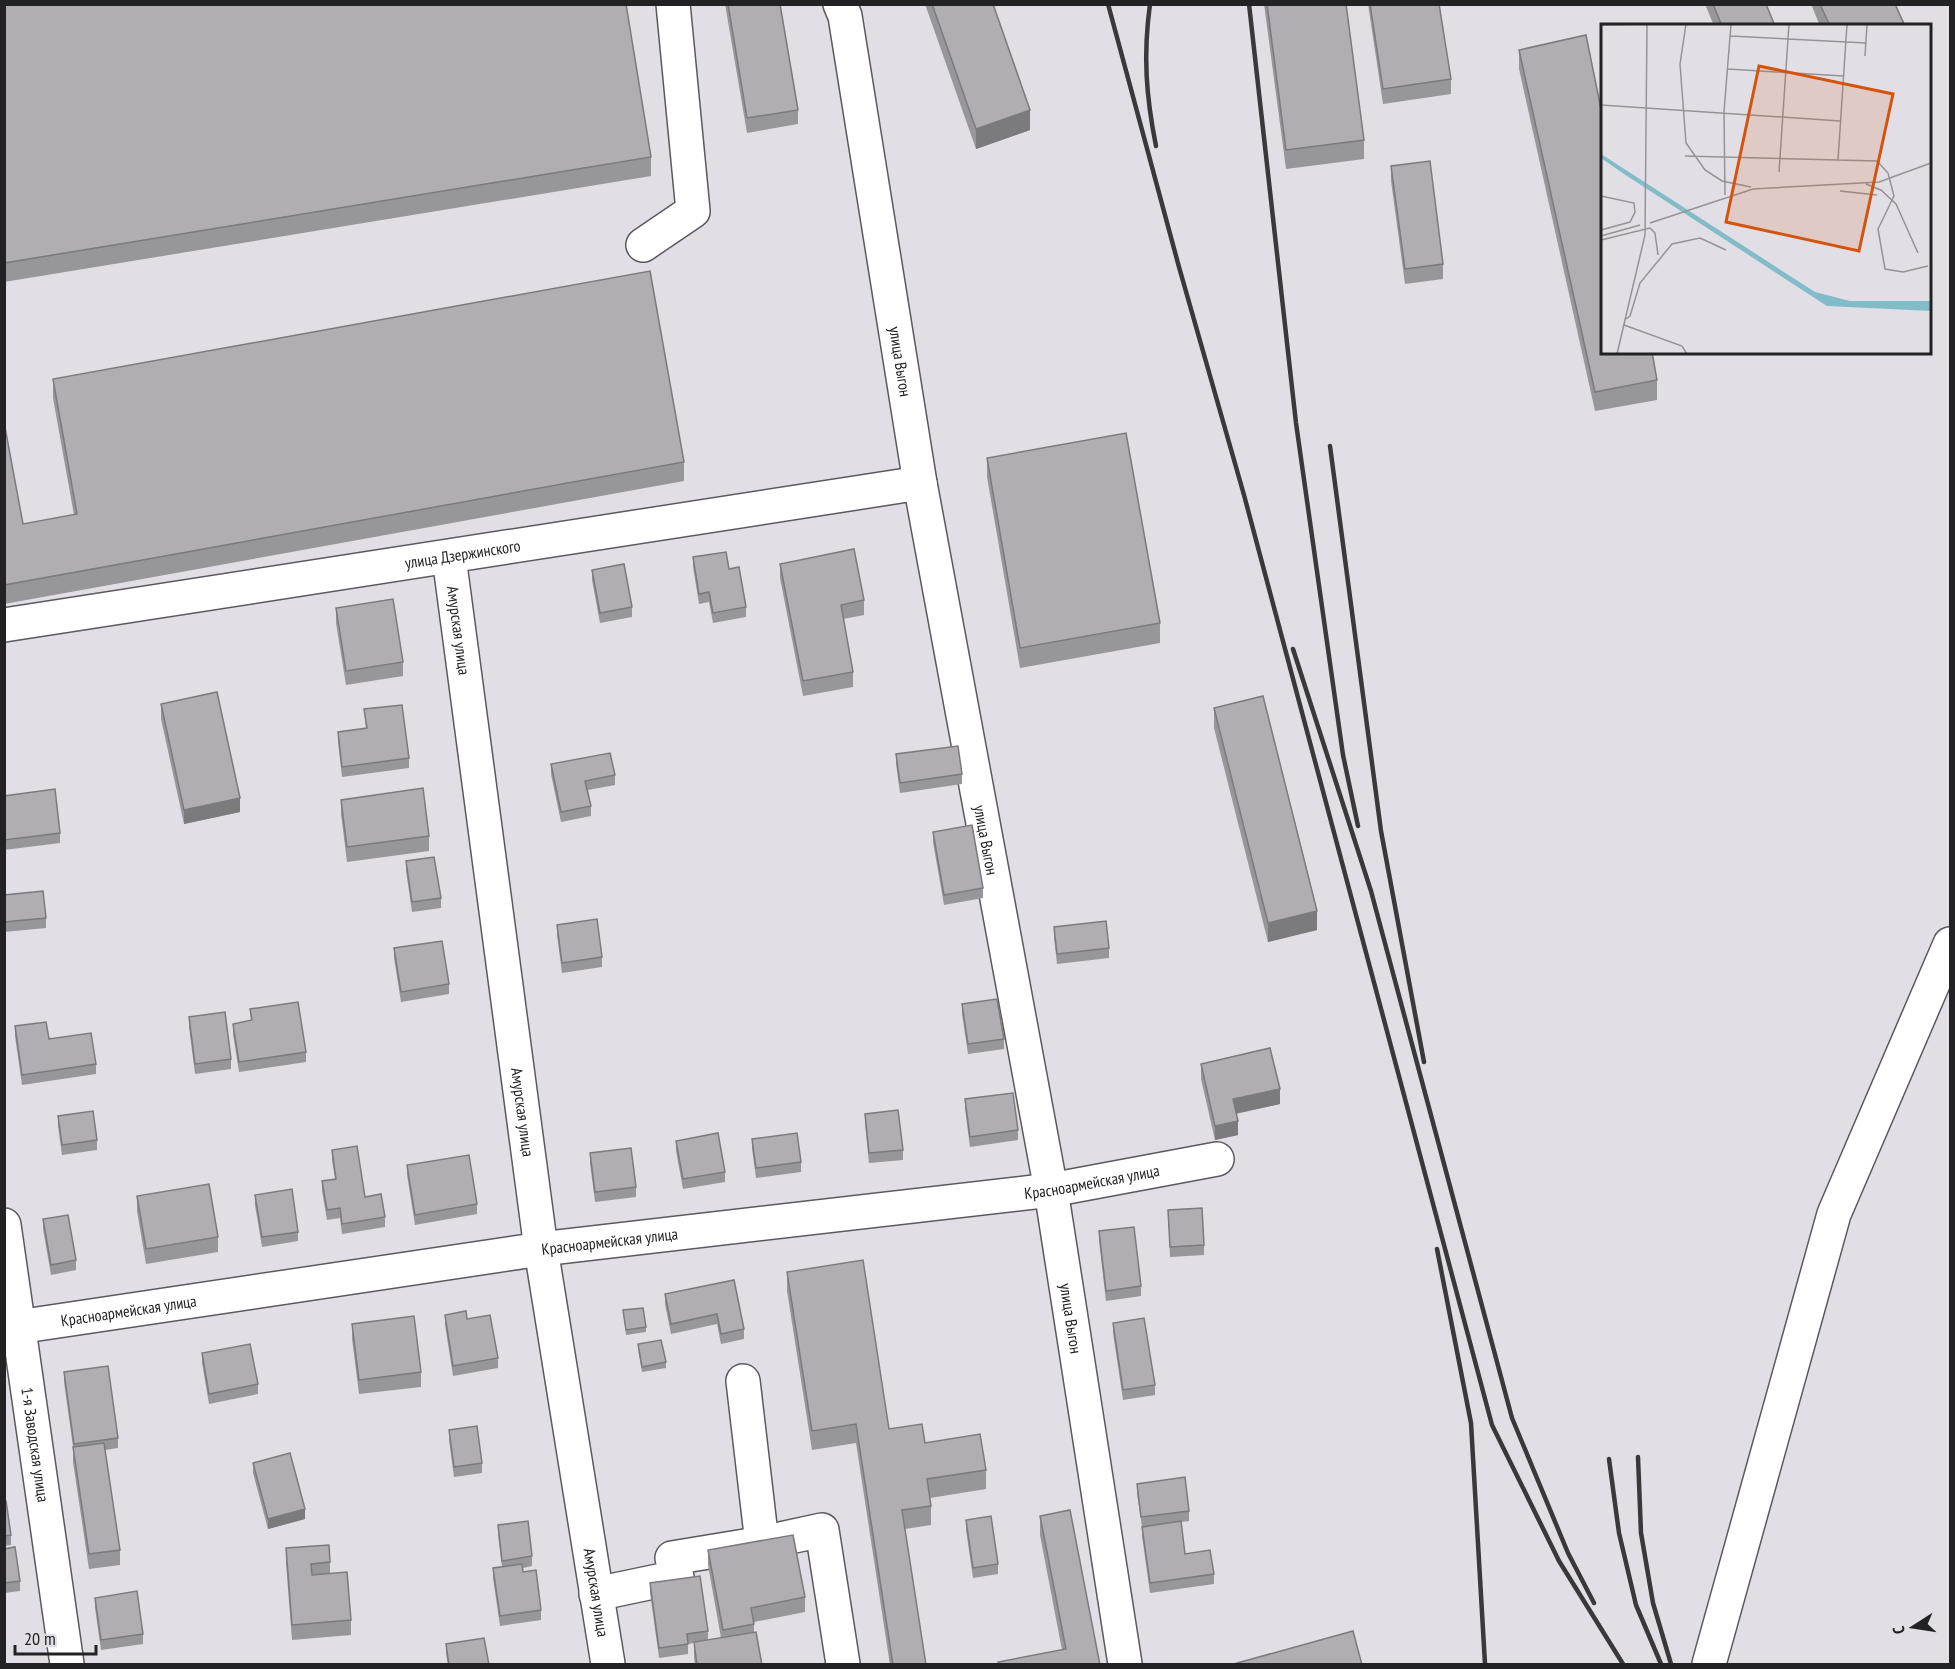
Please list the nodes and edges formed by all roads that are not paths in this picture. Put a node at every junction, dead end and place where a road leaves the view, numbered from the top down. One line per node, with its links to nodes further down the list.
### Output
1 (674, 4): 3 (street)
2 (844, 8): 4 (street, улица Выгон)
3 (644, 245)
4 (920, 483): 5 (street, улица Дзержинского); 9 (street, улица Выгон)
5 (449, 557): 6 (street, улица Дзержинского); 11 (street, Амурская улица)
6 (4, 625)
7 (1950, 944): 20 (street)
8 (1216, 1159): 9 (street, Красноармейская улица)
9 (1051, 1190): 11 (street, Красноармейская улица); 19 (street, улица Выгон)
10 (4, 1225): 12 (street, 1-я Заводская улица)
11 (541, 1249): 12 (street, Красноармейская улица); 15 (street, Амурская улица)
12 (12, 1328): 16 (street, 1-я Заводская улица)
13 (743, 1381): 14 (street)
14 (762, 1543): 15 (street); 18 (street)
15 (596, 1594): 17 (street, Амурская улица)
16 (66, 1665)
17 (608, 1665)
18 (843, 1665)
19 (1125, 1665)
20 (1709, 1665)

